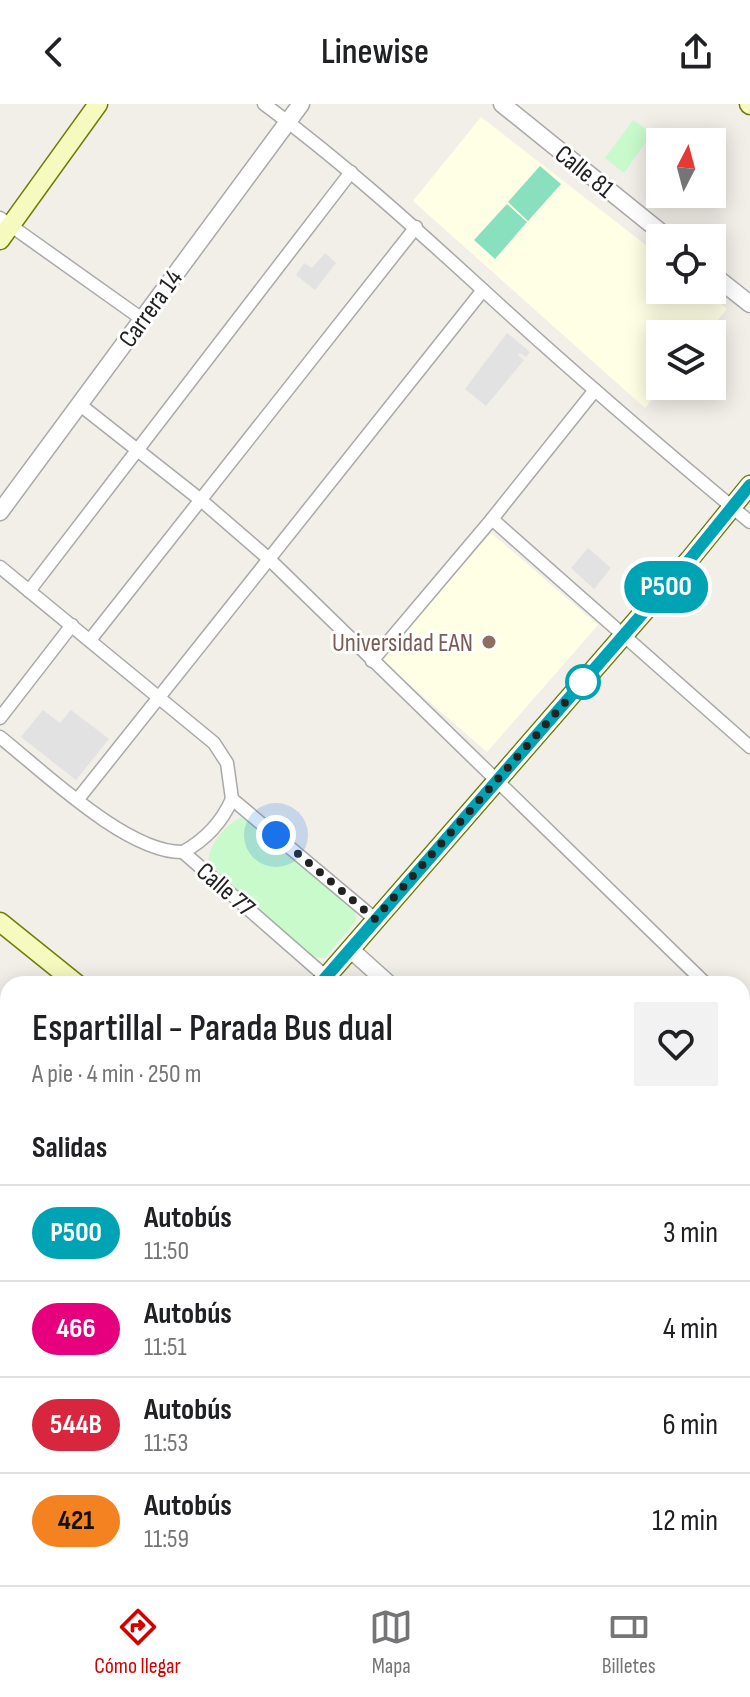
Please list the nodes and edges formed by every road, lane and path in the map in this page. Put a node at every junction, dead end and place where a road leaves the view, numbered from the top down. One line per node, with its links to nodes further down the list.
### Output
1 (98, 104): 9 (main road)
2 (264, 104): 5 (street)
3 (301, 104): 5 (street, Carrera 14)
4 (502, 104): 7 (street, Calle 81)
5 (288, 122): 6 (street); 13 (street, Carrera 14)
6 (351, 172): 8 (street); 16 (street)
7 (651, 224)
8 (416, 227): 11 (street); 18 (street)
9 (4, 228): 13 (street)
10 (726, 285): 12 (street)
11 (483, 290): 14 (street); 23 (street)
12 (750, 304)
13 (142, 319): 15 (street, Carrera 14)
14 (595, 390): 19 (street); 21 (street)
15 (79, 404): 16 (street); 20 (street, Carrera 14)
16 (137, 451): 18 (street); 25 (street)
17 (750, 485): 19 (main road)
18 (202, 501): 23 (street); 28 (street)
19 (732, 507): 22 (street); 27 (main road)
20 (0, 512)
21 (492, 519): 27 (street); 29 (street)
22 (750, 522)
23 (269, 559): 29 (street); 30 (street)
24 (0, 567): 25 (street)
25 (29, 591): 26 (street)
26 (72, 625): 28 (street); 31 (street)
27 (623, 635): 33 (street); 34 (main road)
28 (90, 640): 30 (street)
29 (372, 661): 34 (street)
30 (160, 697): 35 (street); 36 (street)
31 (0, 718)
32 (3, 745): 35 (street, Calle 77)
33 (750, 747)
34 (497, 781): 38 (main road); 45 (street)
35 (78, 799): 37 (street, Calle 77)
36 (232, 799): 37 (street); 38 (street)
37 (183, 852): 42 (street, Calle 77)
38 (375, 919): 40 (main road)
39 (0, 922): 41 (main road)
40 (350, 949): 43 (main road); 44 (street)
41 (67, 976)
42 (319, 976)
43 (326, 976)
44 (380, 976)
45 (698, 976)

